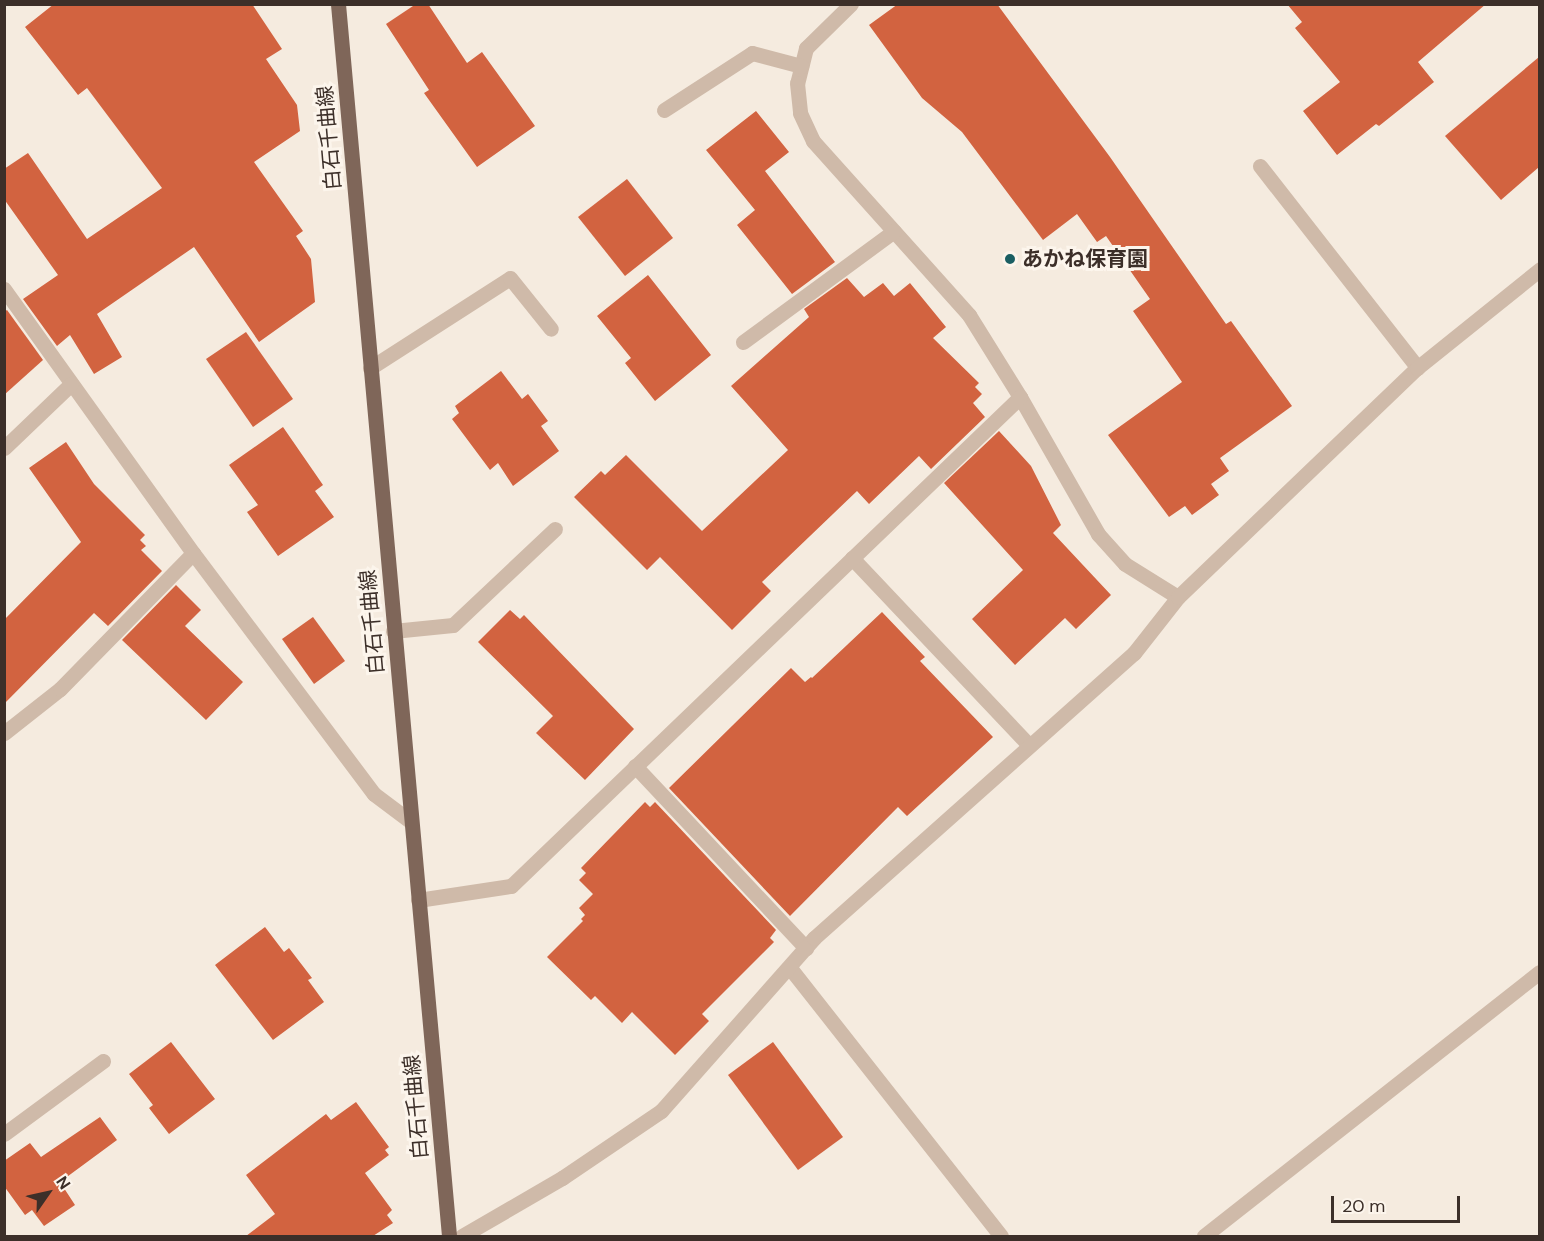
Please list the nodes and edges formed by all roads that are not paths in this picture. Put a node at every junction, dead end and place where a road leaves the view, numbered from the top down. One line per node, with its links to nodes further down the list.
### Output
1 (338, 4): 11 (main road, 白石千曲線)
2 (851, 4): 3 (street)
3 (801, 66): 4 (street); 6 (street)
4 (664, 110)
5 (1260, 166): 12 (street)
6 (894, 231): 10 (street); 14 (street)
7 (1539, 269): 12 (street)
8 (4, 289): 13 (street)
9 (551, 329): 11 (street)
10 (743, 342)
11 (370, 368): 20 (main road, 白石千曲線)
12 (1418, 368): 19 (street)
13 (71, 384): 15 (street); 17 (street)
14 (1020, 397): 18 (street); 19 (street)
15 (4, 448)
16 (555, 529): 20 (street)
17 (193, 553): 21 (street); 24 (street)
18 (852, 558): 22 (street); 23 (street)
19 (1178, 597): 22 (street)
20 (393, 631): 24 (main road, 白石千曲線)
21 (4, 733)
22 (1029, 745): 26 (street)
23 (635, 766): 25 (street); 26 (street)
24 (410, 821): 25 (main road, 白石千曲線)
25 (418, 900): 31 (main road, 白石千曲線)
26 (806, 948): 27 (street)
27 (789, 968): 32 (street); 33 (street)
28 (1539, 972): 34 (street)
29 (103, 1060): 30 (street)
30 (4, 1134)
31 (449, 1236)
32 (462, 1236)
33 (1001, 1236)
34 (1204, 1236)

